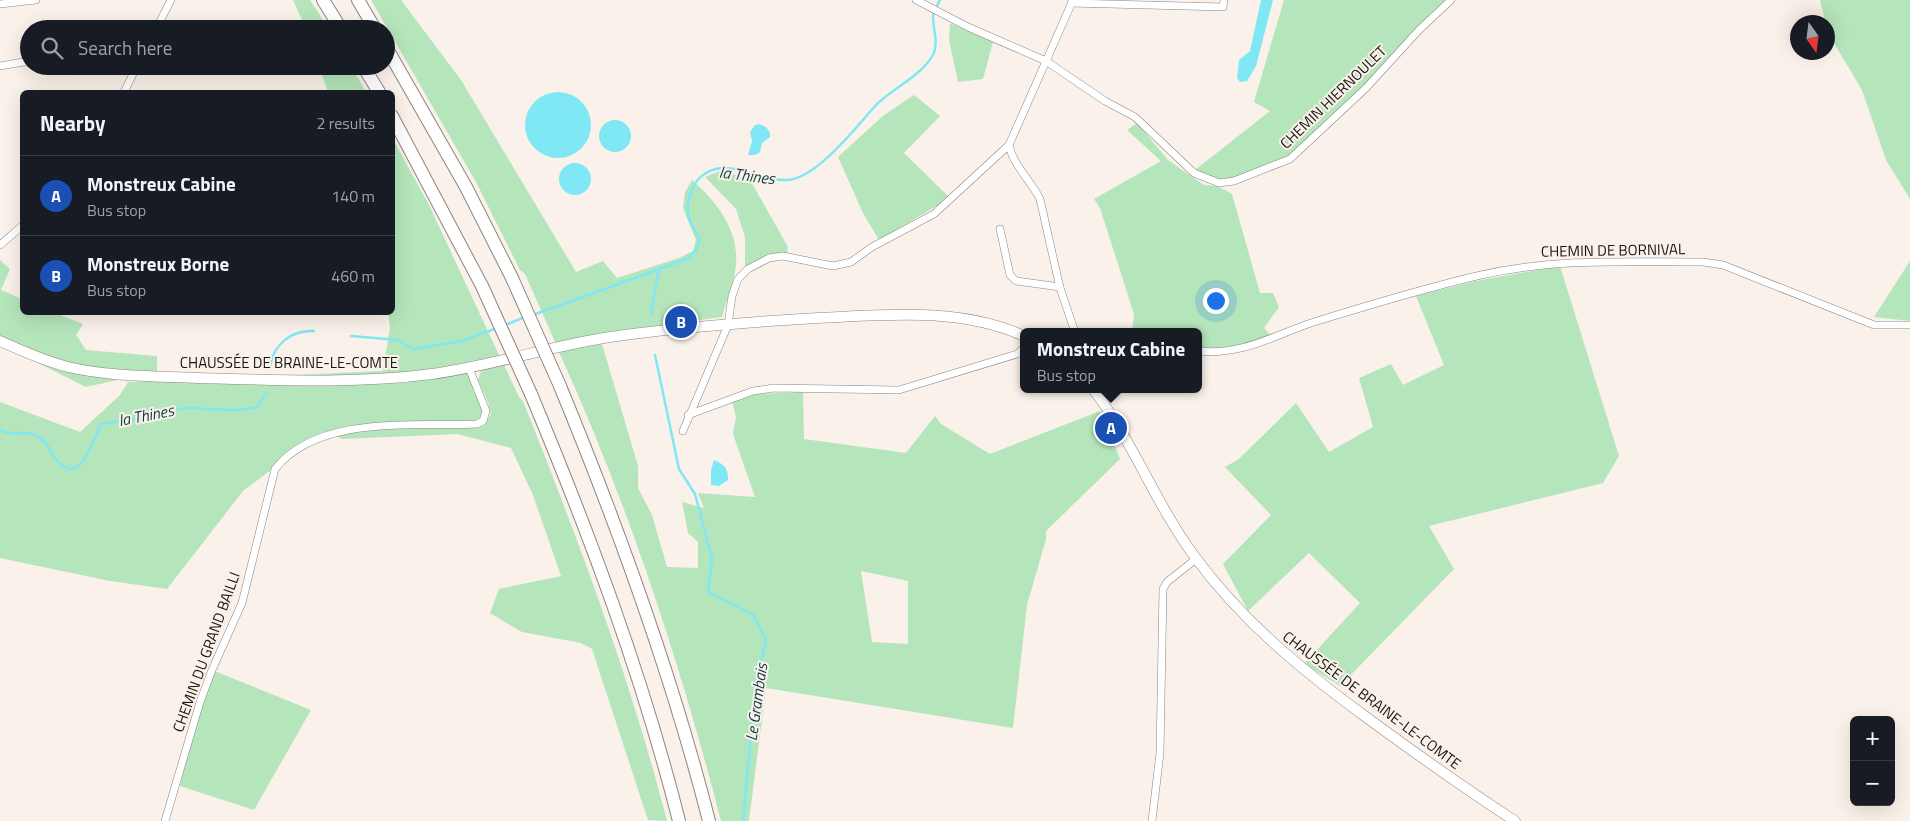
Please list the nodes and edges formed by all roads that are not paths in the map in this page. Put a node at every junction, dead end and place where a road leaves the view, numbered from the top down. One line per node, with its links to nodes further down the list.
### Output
1 (36, 0): 9 (street)
2 (171, 0): 10 (street)
3 (323, 0): 11 (highway)
4 (358, 0): 12 (highway)
5 (916, 0): 13 (street, CHEMIN HIERNOULET)
6 (1224, 0): 8 (street)
7 (1451, 0): 13 (street, CHEMIN HIERNOULET)
8 (1072, 1): 13 (street)
9 (0, 4)
10 (161, 20)
11 (335, 20)
12 (370, 20)
13 (1046, 61): 22 (street)
14 (20, 63): 16 (street)
15 (395, 63): 41 (highway, bridge)
16 (0, 66)
17 (132, 75): 19 (street)
18 (369, 75): 20 (highway)
19 (125, 90)
20 (378, 90)
21 (395, 122): 40 (highway, bridge)
22 (1009, 144): 26 (street); 27 (street)
23 (20, 228): 25 (street)
24 (1000, 229): 26 (street)
25 (0, 245)
26 (1060, 287): 29 (street)
27 (728, 325): 30 (main road, CHAUSSÉE DE BRAINE-LE-COMTE); 34 (main road, CHAUSSÉE DE BRAINE-LE-COMTE); 36 (street)
28 (1910, 325): 33 (street, CHEMIN DE BORNIVAL)
29 (1074, 328)
30 (1020, 335)
31 (0, 342): 34 (main road, CHAUSSÉE DE BRAINE-LE-COMTE)
32 (1020, 351): 36 (street)
33 (1202, 351)
34 (469, 368): 39 (street, CHEMIN DU GRAND BAILLI)
35 (1096, 393): 38 (main road, CHAUSSÉE DE BRAINE-LE-COMTE)
36 (688, 415): 37 (street)
37 (683, 432)
38 (1196, 559): 42 (street); 43 (main road, CHAUSSÉE DE BRAINE-LE-COMTE)
39 (165, 821)
40 (679, 821)
41 (709, 821)
42 (1152, 821)
43 (1515, 821)

